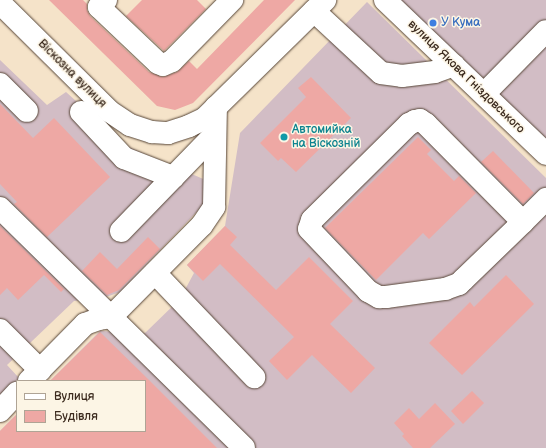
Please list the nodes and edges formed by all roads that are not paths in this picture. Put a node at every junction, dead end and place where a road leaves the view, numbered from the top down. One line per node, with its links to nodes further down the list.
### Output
1 (385, 0): 7 (street, вулиця Якова Гніздовського)
2 (99, 2): 4 (street)
3 (0, 3): 10 (street, Віскозна вулиця)
4 (220, 4)
5 (319, 6): 7 (street); 10 (street, Віскозна вулиця)
6 (546, 31): 9 (street)
7 (454, 65): 9 (street, вулиця Якова Гніздовського)
8 (0, 84): 11 (street)
9 (484, 94): 14 (street, вулиця Якова Гніздовського)
10 (216, 107): 13 (street)
11 (27, 111)
12 (81, 112): 15 (street)
13 (215, 134): 15 (street); 20 (street)
14 (546, 154)
15 (173, 177): 19 (street)
16 (546, 199): 18 (street)
17 (0, 208): 21 (street)
18 (523, 222): 18 (street)
19 (121, 231)
20 (155, 273): 21 (street); 24 (street)
21 (111, 317): 23 (street); 27 (street)
22 (0, 330): 23 (street)
23 (34, 375)
24 (254, 377)
25 (16, 394): 26 (street)
26 (0, 411)
27 (244, 448)

